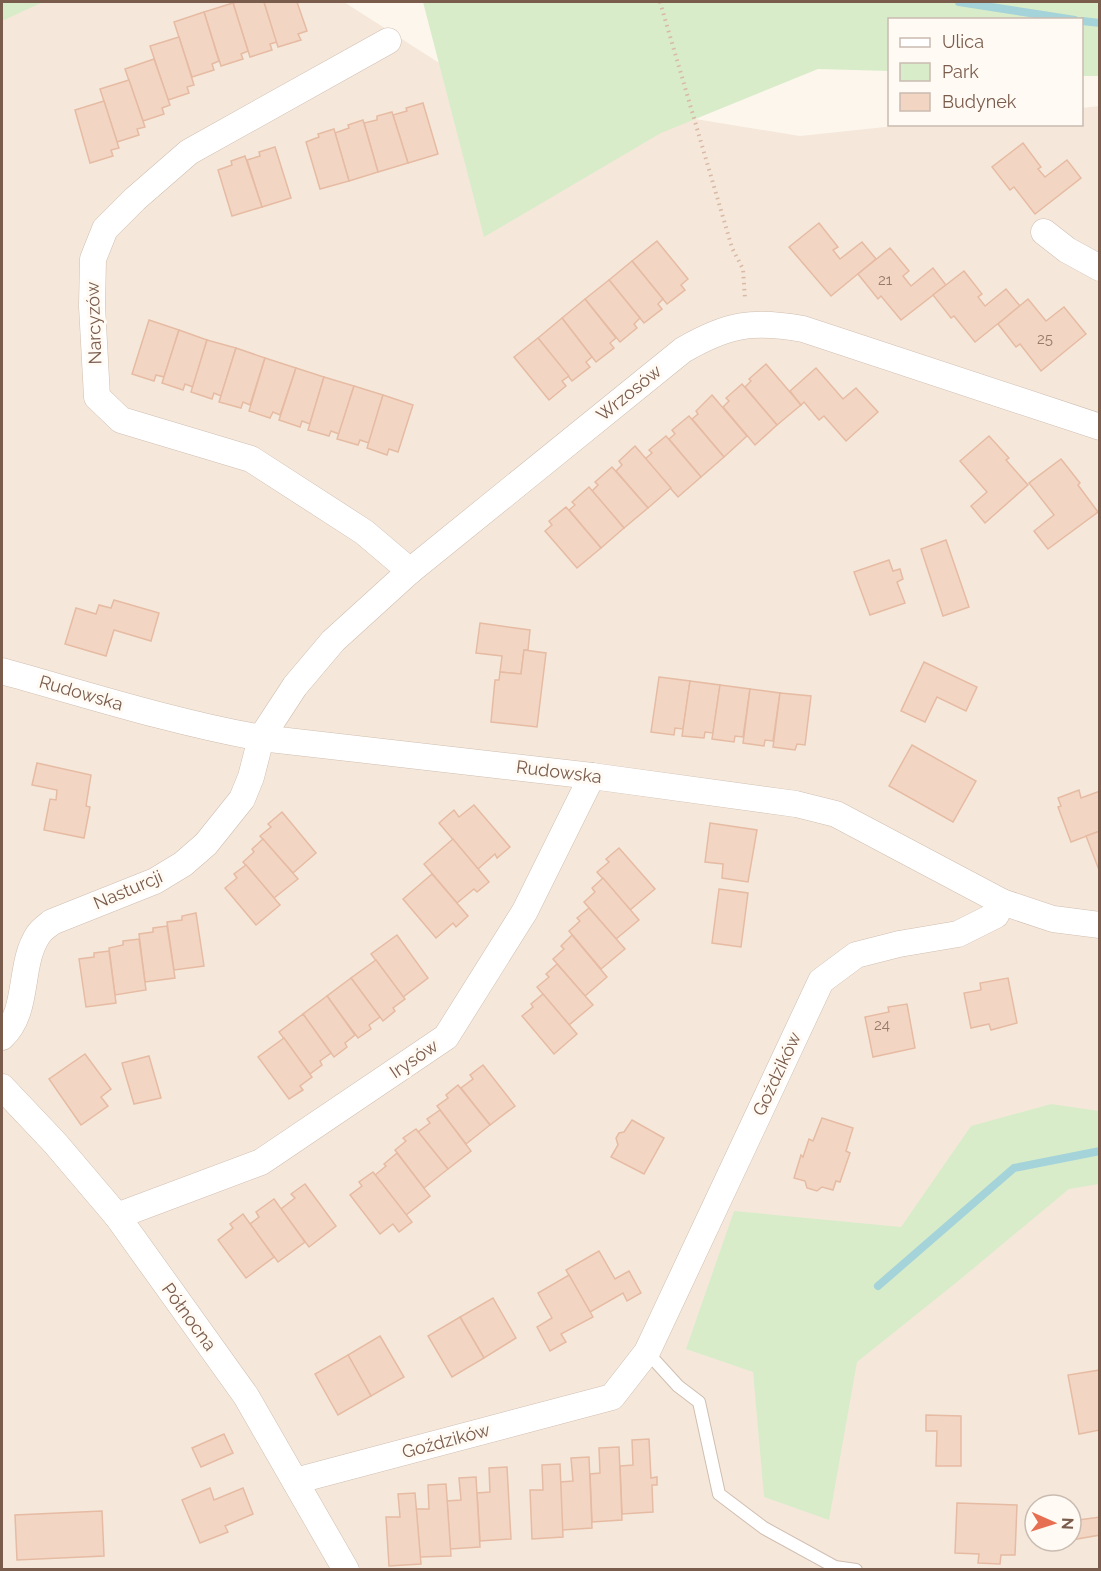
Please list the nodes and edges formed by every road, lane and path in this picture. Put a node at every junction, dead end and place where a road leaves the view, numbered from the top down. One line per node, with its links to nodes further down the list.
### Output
1 (660, 2): 5 (path)
2 (388, 41): 7 (street, Narcyzów)
3 (1044, 232): 4 (street)
4 (1100, 268)
5 (745, 325): 6 (street, Wrzosów); 7 (street, Wrzosów)
6 (1100, 427)
7 (410, 571): 9 (street, Wrzosów)
8 (2, 671): 9 (street, Rudowska)
9 (261, 738): 10 (street, Rudowska); 13 (street, Nasturcji)
10 (592, 776): 11 (street, Rudowska); 15 (street, Irysów)
11 (1002, 902): 12 (street, Rudowska); 16 (street, Goździków)
12 (1100, 925)
13 (2, 1037)
14 (2, 1087): 15 (street, Północna)
15 (117, 1216): 17 (street, Północna)
16 (647, 1352): 17 (street, Goździków); 19 (lane)
17 (295, 1480): 18 (street, Północna)
18 (346, 1569)
19 (856, 1569)

